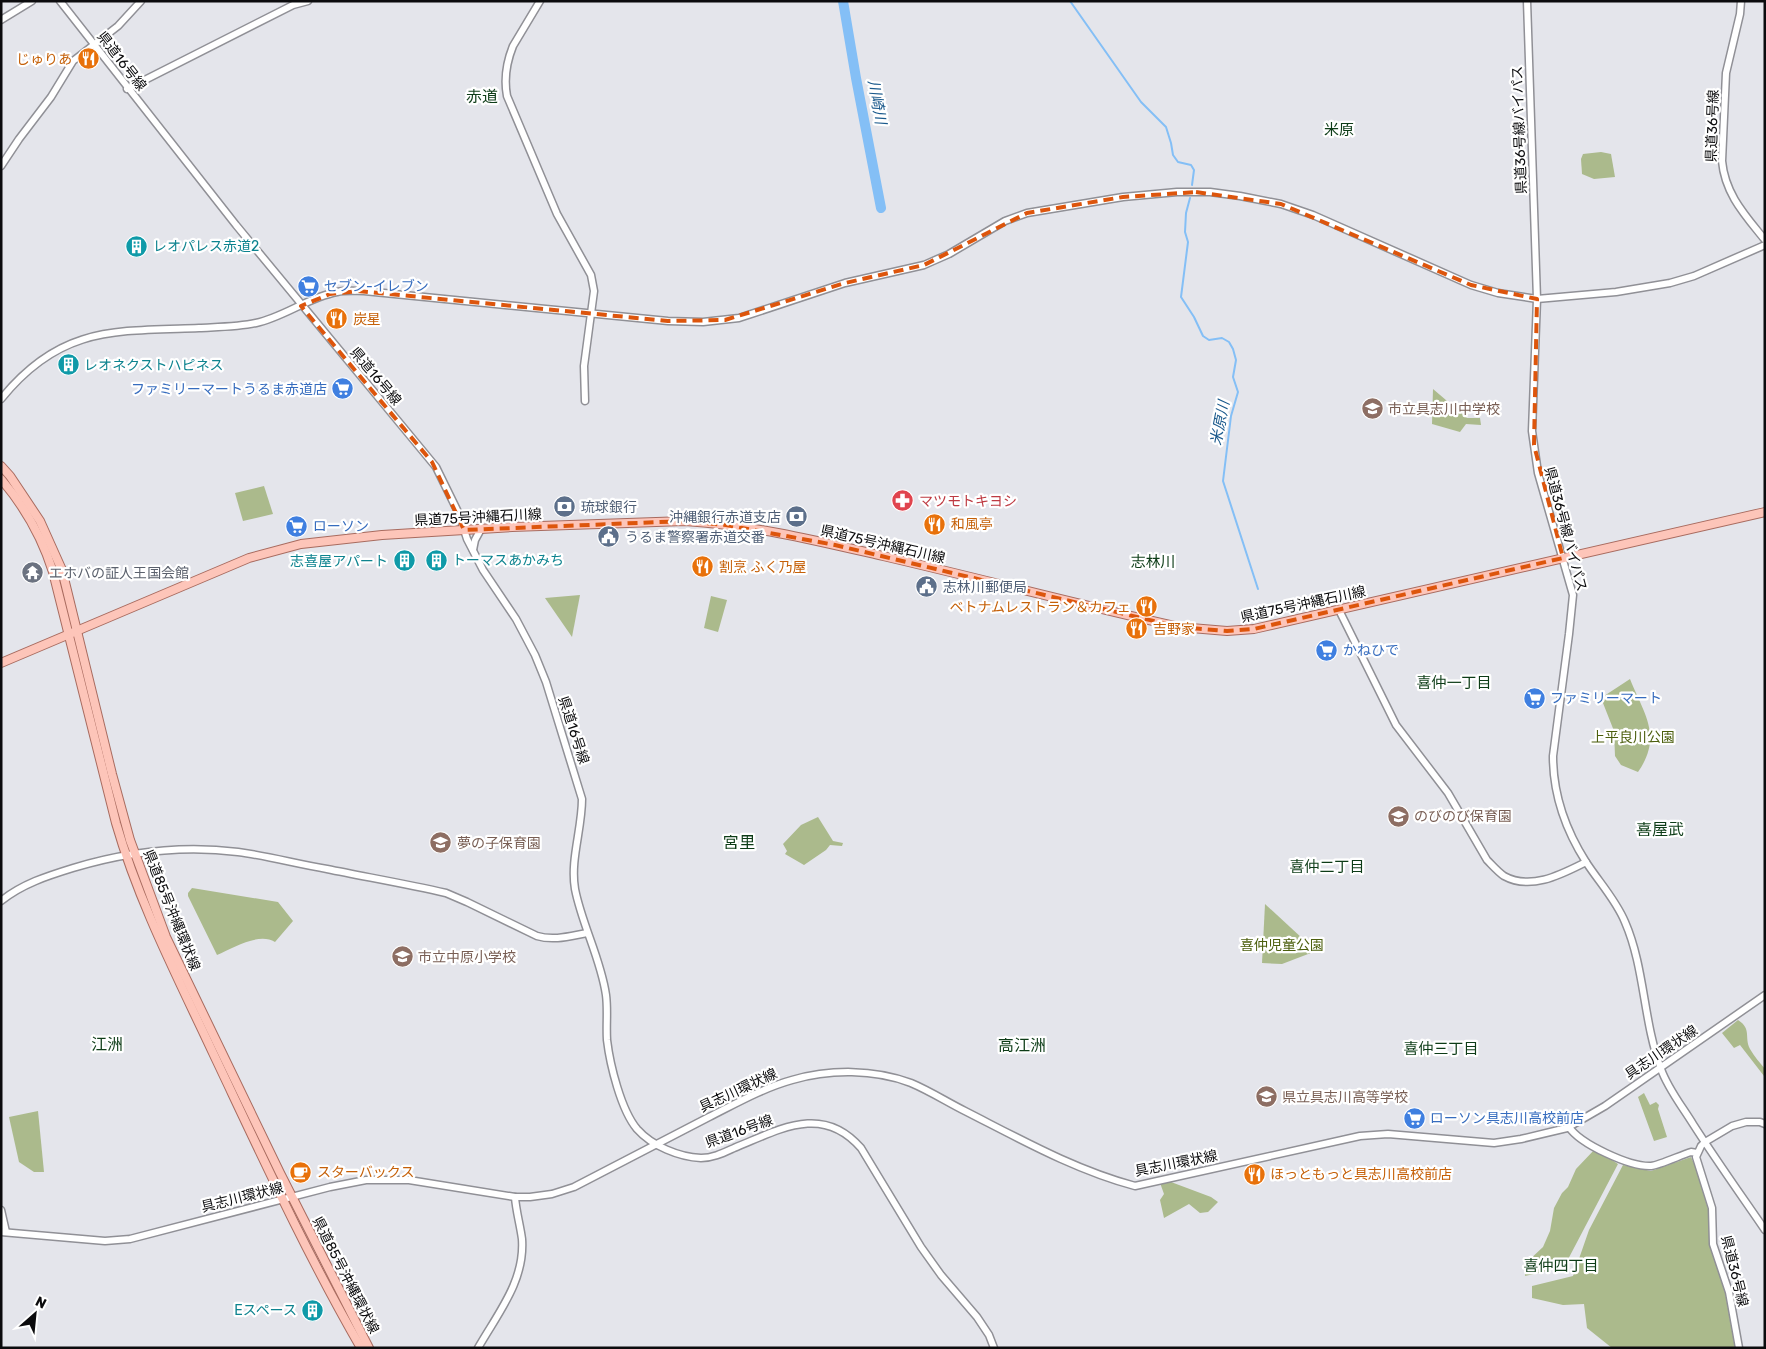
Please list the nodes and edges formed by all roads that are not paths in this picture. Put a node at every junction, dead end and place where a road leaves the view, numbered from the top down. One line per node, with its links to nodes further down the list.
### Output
1 (32, 1): 8 (main road)
2 (60, 1): 9 (main road, 県道16号線)
3 (142, 1): 9 (main road)
4 (308, 1): 10 (main road)
5 (540, 1): 16 (main road)
6 (1527, 1): 14 (main road, 県道36号線バイパス)
7 (1741, 1): 12 (main road, 県道36号線)
8 (1, 20)
9 (94, 45): 10 (main road, 県道16号線); 11 (main road)
10 (127, 89): 15 (main road, 県道16号線)
11 (1, 166)
12 (1765, 240)
13 (1765, 245): 14 (main road)
14 (1537, 299): 16 (main road); 25 (main road, 県道36号線バイパス)
15 (301, 306): 16 (main road); 17 (main road); 23 (main road, 県道16号線)
16 (592, 315): 18 (main road)
17 (1, 399)
18 (585, 401)
19 (1, 466): 27 (main road, 県道85号沖縄環状線)
20 (1, 479): 28 (main road, 県道85号沖縄環状線)
21 (1765, 512): 25 (main road, 県道75号沖縄石川線)
22 (481, 529): 23 (main road, 県道75号沖縄石川線); 24 (main road); 26 (main road, 県道75号沖縄石川線)
23 (464, 530): 24 (main road, 県道16号線); 27 (main road, 県道75号沖縄石川線)
24 (473, 550): 34 (main road, 県道16号線)
25 (1563, 558): 26 (main road, 県道75号沖縄石川線); 32 (main road, 県道36号線バイパス)
26 (1339, 610): 32 (main road)
27 (78, 631): 28 (main road, 県道75号沖縄石川線); 30 (main road, 県道85号沖縄環状線)
28 (69, 634): 29 (main road, 県道75号沖縄石川線); 31 (main road, 県道85号沖縄環状線)
29 (1, 663)
30 (135, 854): 31 (main road); 34 (main road); 42 (main road, 県道85号沖縄環状線)
31 (126, 855): 33 (main road); 44 (main road, 県道85号沖縄環状線)
32 (1586, 862): 36 (main road, 県道36号線バイパス)
33 (1, 901)
34 (587, 933): 40 (main road, 県道16号線)
35 (1765, 995): 36 (main road, 具志川環状線)
36 (1660, 1068): 38 (main road, 具志川環状線); 39 (main road)
37 (1765, 1124): 39 (main road)
38 (1569, 1127): 40 (main road, 具志川環状線); 41 (main road)
39 (1705, 1142): 41 (main road); 46 (main road)
40 (658, 1144): 43 (main road, 具志川環状線); 51 (main road, 県道16号線)
41 (1697, 1153): 52 (main road, 県道36号線)
42 (292, 1197): 43 (main road, 具志川環状線); 44 (main road, 具志川環状線); 49 (main road, 県道85号沖縄環状線)
43 (515, 1197): 50 (main road)
44 (283, 1199): 47 (main road, 具志川環状線); 48 (main road, 県道85号沖縄環状線)
45 (1, 1210): 47 (main road)
46 (1765, 1230)
47 (3, 1232)
48 (361, 1348)
49 (370, 1348)
50 (478, 1348)
51 (994, 1348)
52 (1739, 1348)

